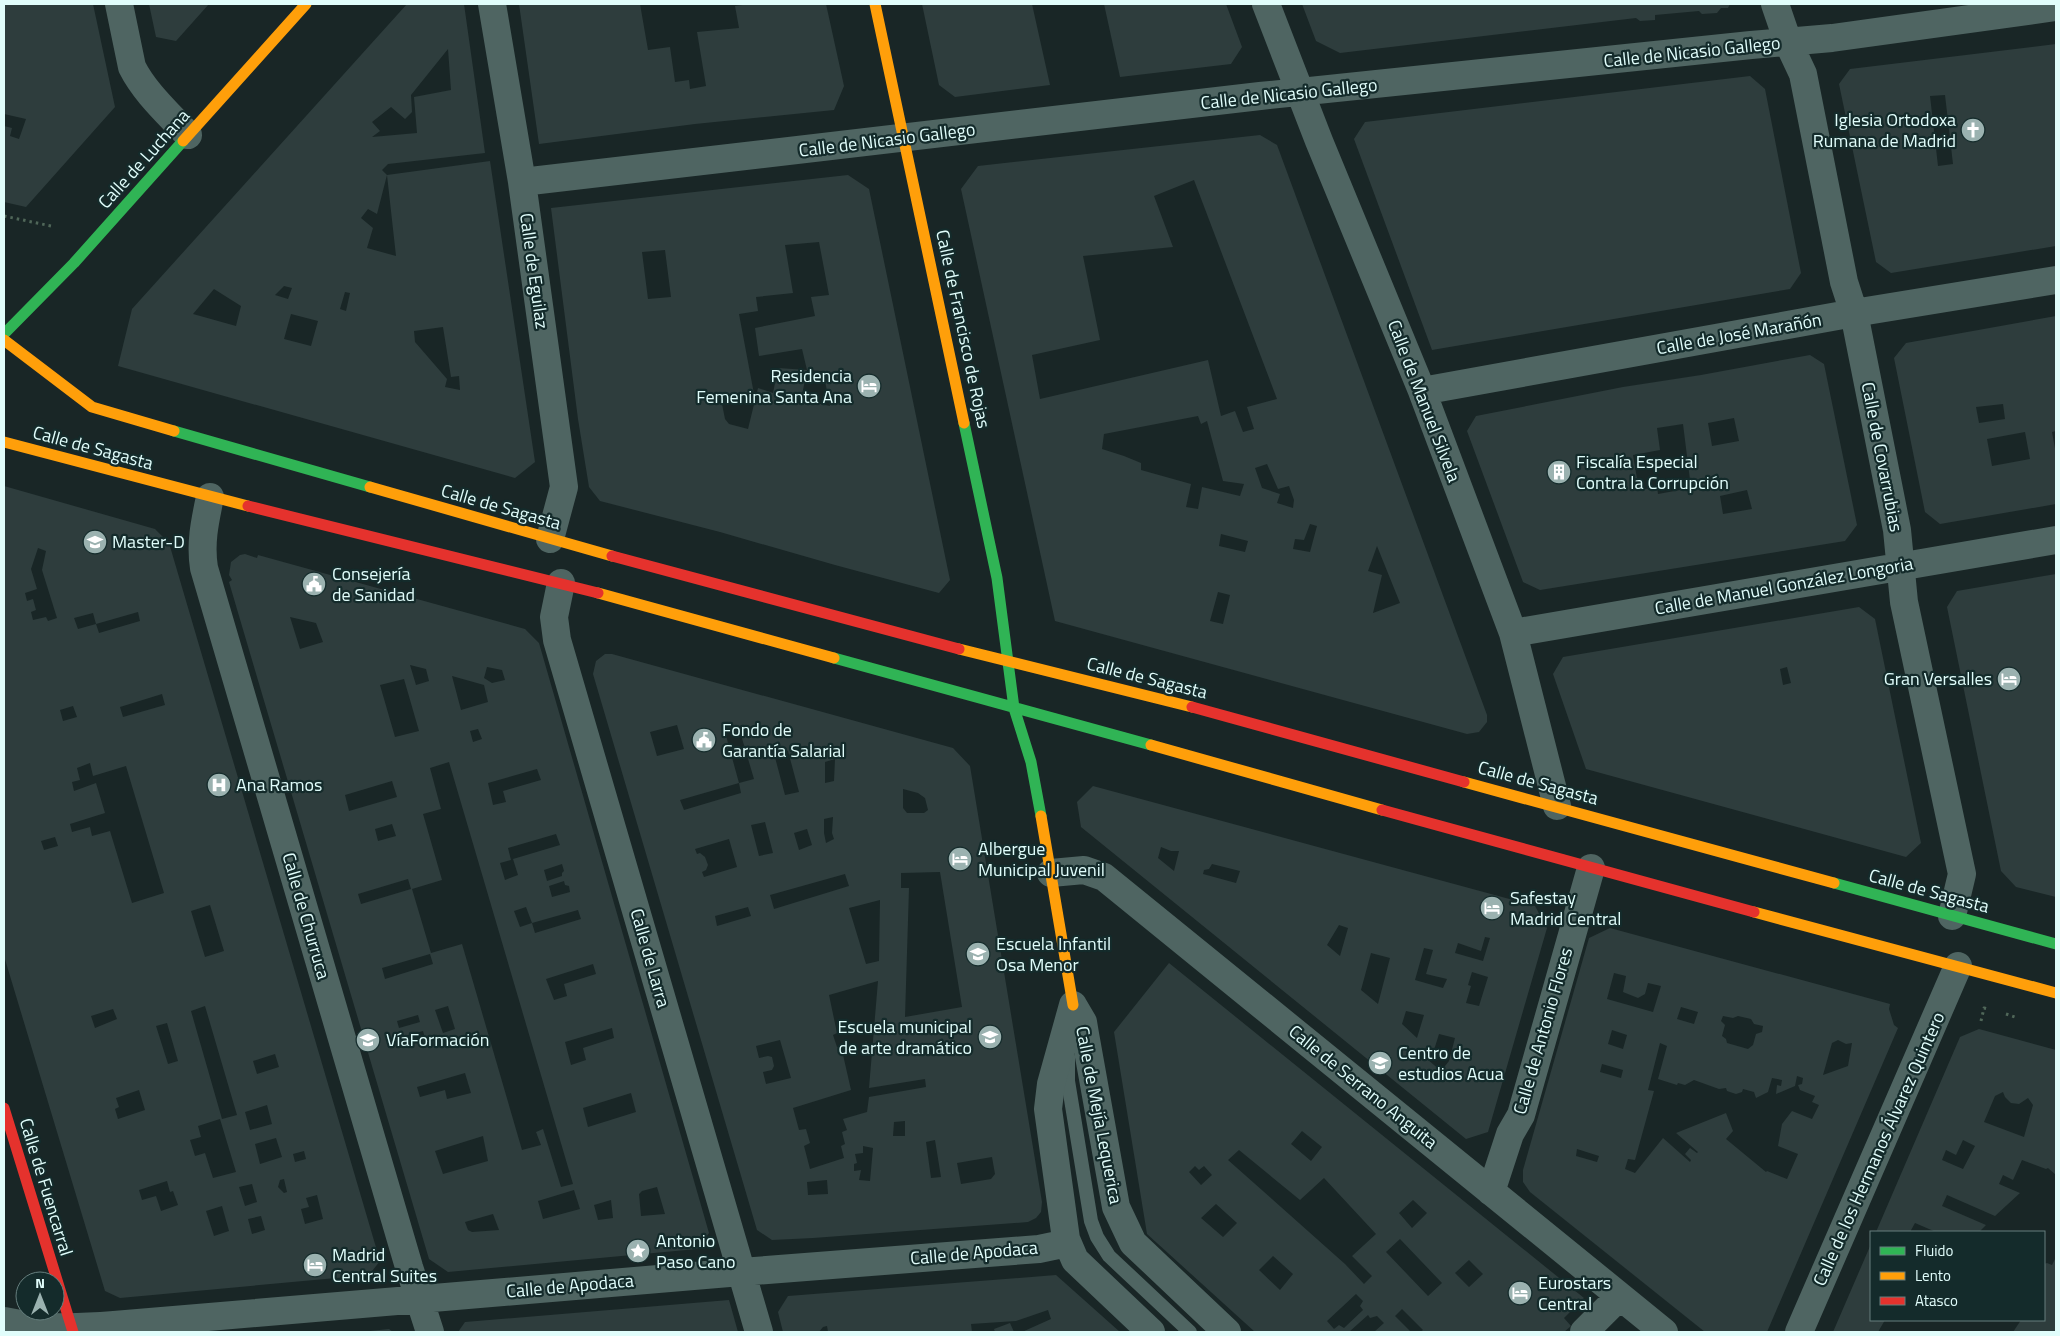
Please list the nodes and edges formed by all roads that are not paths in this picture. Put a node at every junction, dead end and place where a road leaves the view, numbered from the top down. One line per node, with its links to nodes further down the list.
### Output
1 (119, 4): 10 (street)
2 (306, 4): 10 (main road, Calle de Luchana)
3 (492, 4): 12 (street, Calle de Eguilaz)
4 (875, 4): 11 (main road, Calle de Francisco de Rojas)
5 (1266, 4): 9 (street, Calle de Manuel Silvela)
6 (1775, 4): 8 (street, Calle de Covarrubias)
7 (2056, 8): 8 (street, Calle de Nicasio Gallego)
8 (1788, 42): 9 (street, Calle de Nicasio Gallego); 14 (street, Calle de Covarrubias)
9 (1302, 92): 11 (street, Calle de Nicasio Gallego); 17 (street, Calle de Manuel Silvela)
10 (188, 135): 15 (main road, Calle de Luchana)
11 (905, 138): 12 (street, Calle de Nicasio Gallego); 25 (main road, Calle de Francisco de Rojas)
12 (522, 182): 20 (street, Calle de Eguilaz)
13 (2056, 280): 14 (street, Calle de José Marañón)
14 (1854, 313): 17 (street, Calle de José Marañón); 22 (street, Calle de Covarrubias)
15 (4, 334)
16 (4, 340): 20 (main road, Calle de Sagasta)
17 (1422, 392): 24 (street, Calle de Manuel Silvela)
18 (4, 442): 19 (main road, Calle de Sagasta)
19 (210, 498): 23 (main road, Calle de Sagasta); 40 (street, Calle de Churruca)
20 (550, 539): 25 (main road, Calle de Sagasta)
21 (2056, 540): 22 (street, Calle de Manuel González Longoria)
22 (1901, 566): 24 (street, Calle de Manuel González Longoria); 30 (street, Calle de Covarrubias)
23 (561, 583): 26 (main road, Calle de Sagasta); 38 (street, Calle de Larra)
24 (1512, 633): 27 (street, Calle de Manuel Silvela)
25 (1009, 663): 26 (main road); 27 (main road, Calle de Sagasta)
26 (1014, 708): 28 (main road, Calle de Sagasta); 29 (main road, Calle de Mejía Lequerica)
27 (1557, 806): 30 (main road, Calle de Sagasta)
28 (1591, 868): 32 (main road, Calle de Sagasta); 36 (street, Calle de Antonio Flores)
29 (1051, 873): 34 (main road, Calle de Mejía Lequerica); 36 (street, Calle de Serrano Anguita)
30 (1952, 916): 31 (main road, Calle de Sagasta)
31 (2056, 944)
32 (1958, 966): 33 (main road, Calle de Sagasta); 50 (street, Calle de los Hermanos Álvarez Quintero)
33 (2056, 993)
34 (1073, 1005): 37 (street, Calle de Mejía Lequerica); 46 (lane); 47 (street, Calle de Mejía Lequerica)
35 (4, 1108): 42 (main road, Calle de Fuencarral)
36 (1491, 1192): 39 (street, Calle de Serrano Anguita)
37 (1066, 1239): 38 (street, Calle de Apodaca); 45 (street, Calle de Mejía Lequerica)
38 (741, 1272): 40 (street, Calle de Apodaca); 44 (street, Calle de Larra)
39 (1619, 1297): 48 (street); 49 (street, Calle de Serrano Anguita)
40 (419, 1298): 42 (street, Calle de Apodaca); 43 (street, Calle de Churruca)
41 (4, 1321): 42 (street, Calle de Apodaca)
42 (72, 1330)
43 (430, 1332)
44 (759, 1332)
45 (1152, 1332)
46 (1190, 1332)
47 (1227, 1332)
48 (1584, 1332)
49 (1664, 1332)
50 (1799, 1332)

